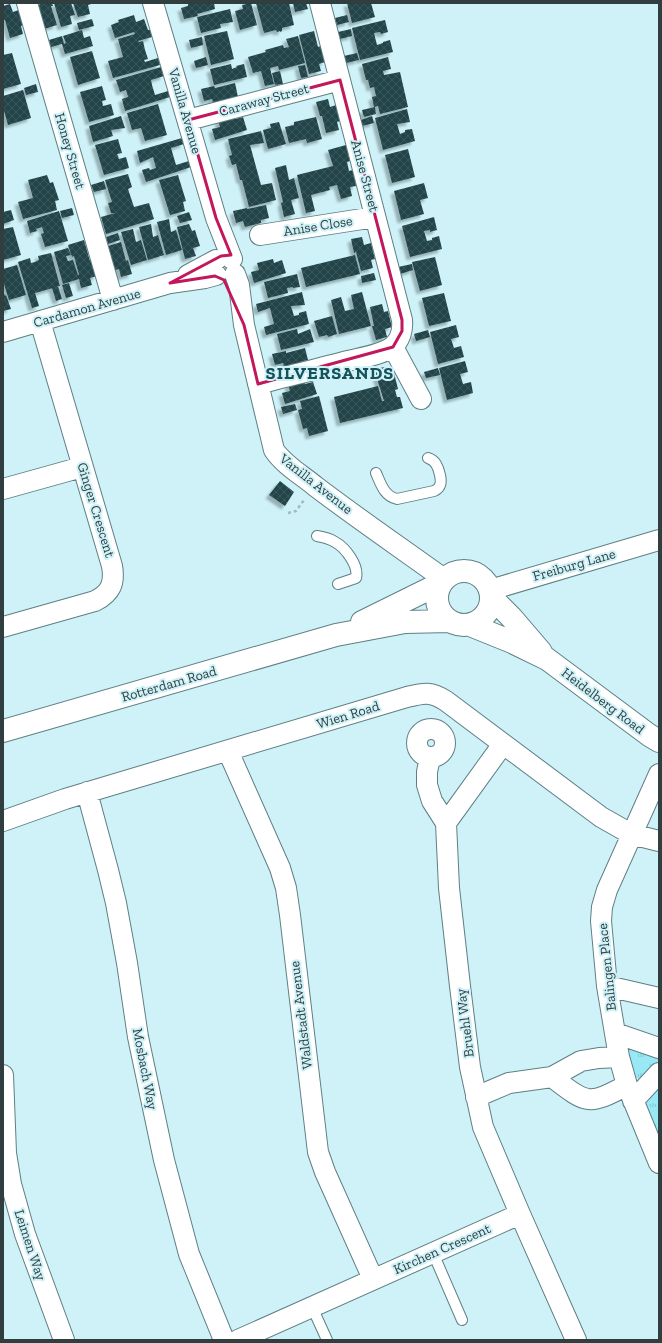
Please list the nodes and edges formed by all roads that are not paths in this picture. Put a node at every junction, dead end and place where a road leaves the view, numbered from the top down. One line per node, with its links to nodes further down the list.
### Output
1 (27, 3): 9 (street, Honey Street)
2 (153, 3): 5 (street, Vanilla Avenue)
3 (320, 3): 4 (street, Anise Street)
4 (340, 80): 5 (street, Caraway Street); 6 (street, Anise Street)
5 (188, 120): 8 (street, Vanilla Avenue)
6 (375, 217): 7 (street, Anise Close); 12 (street, Anise Street)
7 (260, 235)
8 (223, 267): 9 (street, Cardamon Avenue); 13 (street, Vanilla Avenue)
9 (113, 300): 10 (street, Cardamon Avenue)
10 (40, 321): 11 (street, Cardamon Avenue); 16 (street, Ginger Crescent)
11 (3, 332)
12 (393, 347): 13 (street); 14 (street)
13 (258, 384): 21 (street, Vanilla Avenue)
14 (421, 399)
15 (428, 458): 17 (lane)
16 (82, 467): 18 (street); 25 (street, Ginger Crescent)
17 (376, 473)
18 (3, 489)
19 (316, 536): 22 (lane)
20 (659, 540): 23 (street, Freiburg Lane)
21 (442, 581): 23 (street); 24 (street); 26 (street, Rotterdam Road)
22 (338, 584)
23 (490, 594): 24 (street); 27 (street, Heidelberg Road)
24 (460, 623): 26 (street, Rotterdam Road); 27 (street, Heidelberg Road)
25 (3, 628)
26 (336, 635): 28 (street, Rotterdam Road)
27 (547, 660): 29 (street, Heidelberg Road)
28 (3, 731)
29 (659, 741)
30 (503, 744): 31 (street, Wien Road); 36 (street); 37 (street, Wien Road)
31 (228, 751): 34 (street, Wien Road); 52 (street, Waldstadt Avenue)
32 (430, 757): 36 (street, Bruehl Way)
33 (659, 774): 37 (street, Balingen Place)
34 (87, 792): 35 (street, Wien Road); 56 (street, Mosbach Way)
35 (3, 821)
36 (446, 823): 48 (street, Bruehl Way)
37 (631, 834): 38 (street, Wien Road); 39 (street, Balingen Place)
38 (659, 841)
39 (607, 986): 40 (street); 41 (street, Balingen Place)
40 (659, 998)
41 (615, 1034): 42 (street); 43 (street, Balingen Place)
42 (659, 1048)
43 (619, 1057): 46 (street); 47 (street, Balingen Place)
44 (659, 1073): 47 (street)
45 (3, 1075): 55 (street, Leimen Way)
46 (552, 1077): 47 (street); 48 (street)
47 (630, 1093): 49 (street, Balingen Place)
48 (476, 1097): 50 (street, Bruehl Way)
49 (659, 1163)
50 (520, 1214): 51 (street, Kirchen Crescent); 59 (street)
51 (433, 1253): 52 (street, Kirchen Crescent); 54 (lane)
52 (373, 1279): 53 (street, Kirchen Crescent)
53 (312, 1307): 57 (street, Kirchen Crescent); 58 (lane)
54 (462, 1320)
55 (64, 1340)
56 (224, 1340)
57 (238, 1340)
58 (327, 1340)
59 (576, 1340)

